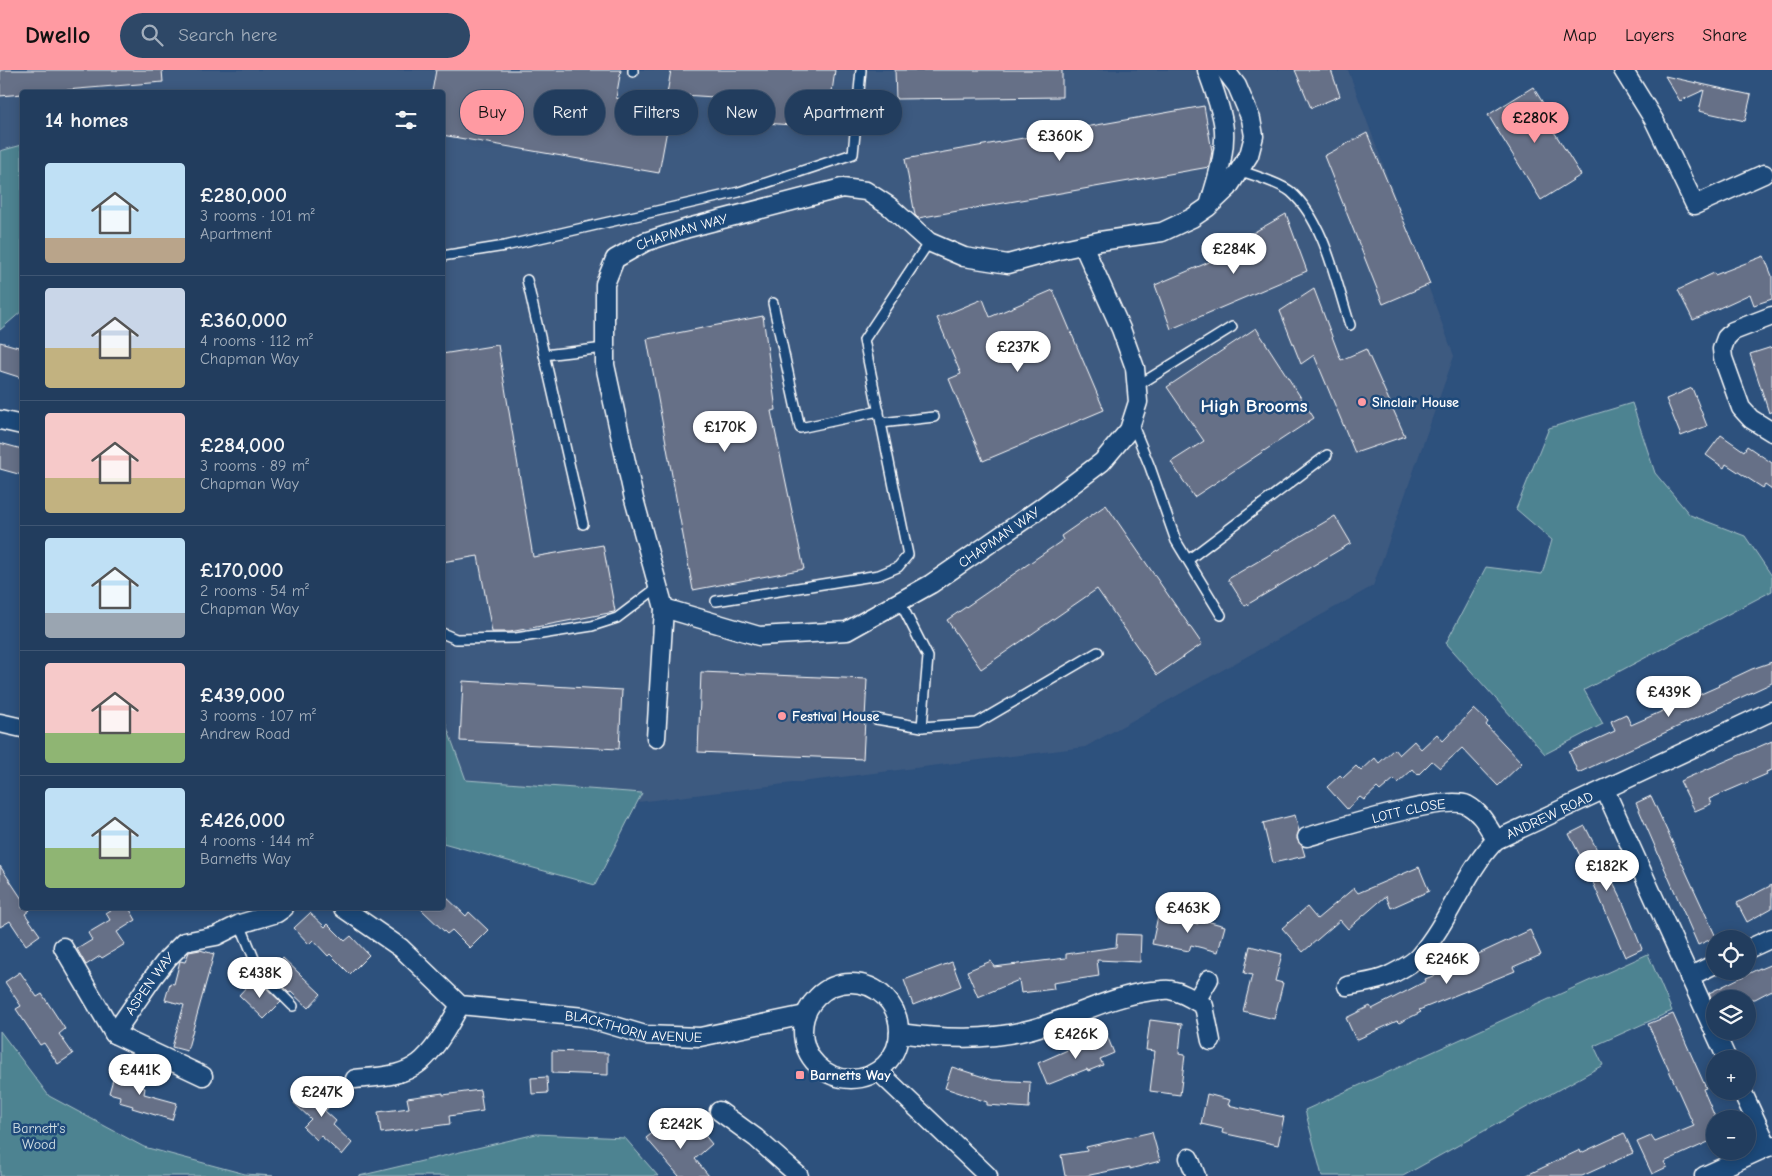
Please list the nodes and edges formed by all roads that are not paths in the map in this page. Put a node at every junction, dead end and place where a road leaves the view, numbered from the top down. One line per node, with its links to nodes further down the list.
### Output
1 (861, 70): 10 (lane)
2 (1207, 70): 7 (street)
3 (1225, 70): 5 (street, CHAPMAN WAY)
4 (1623, 70): 6 (street)
5 (1241, 171): 7 (street, CHAPMAN WAY); 14 (lane)
6 (1764, 174)
7 (1208, 207): 9 (street, CHAPMAN WAY)
8 (929, 242): 9 (street, CHAPMAN WAY); 16 (street, CHAPMAN WAY); 19 (lane)
9 (1083, 245): 18 (street, CHAPMAN WAY)
10 (445, 256)
11 (527, 280): 17 (lane)
12 (773, 303): 19 (lane)
13 (1772, 316): 25 (street)
14 (1350, 325)
15 (1232, 327): 18 (lane)
16 (605, 348): 17 (lane); 29 (street, CHAPMAN WAY)
17 (544, 355): 27 (lane)
18 (1136, 386): 22 (street, CHAPMAN WAY)
19 (879, 411): 23 (lane)
20 (934, 417): 23 (lane)
21 (0, 420): 24 (street)
22 (1132, 422): 28 (lane); 31 (street, CHAPMAN WAY)
23 (881, 423): 30 (lane)
24 (20, 425)
25 (1772, 432)
26 (1327, 455): 28 (lane)
27 (583, 524)
28 (1188, 560): 33 (lane)
29 (658, 587): 32 (street, CHAPMAN WAY); 34 (lane)
30 (716, 600)
31 (900, 602): 32 (street, CHAPMAN WAY); 40 (lane)
32 (664, 608): 41 (street, CHAPMAN WAY)
33 (1221, 615)
34 (445, 634)
35 (1098, 652): 40 (lane)
36 (1772, 711): 42 (street, ANDREW ROAD)
37 (876, 719): 40 (lane)
38 (0, 723): 39 (street)
39 (20, 728)
40 (922, 728)
41 (656, 738)
42 (1605, 790): 44 (street, ANDREW ROAD); 52 (street)
43 (1307, 838): 44 (street, LOTT CLOSE)
44 (1496, 840): 54 (street, ANDREW ROAD)
45 (282, 910): 47 (street, ASPEN WAY)
46 (346, 910): 56 (street)
47 (240, 924): 57 (lane); 59 (street, ASPEN WAY)
48 (1772, 938): 49 (street)
49 (1756, 945)
50 (63, 947): 59 (street)
51 (1706, 968): 52 (street)
52 (1689, 977): 62 (street)
53 (1209, 979): 55 (street)
54 (1348, 986)
55 (1196, 1001): 60 (street); 61 (street)
56 (460, 1005): 58 (street, BLACKTHORN AVENUE); 65 (street)
57 (293, 1006)
58 (804, 1015): 60 (street); 63 (street)
59 (114, 1034): 64 (street)
60 (899, 1034): 63 (street)
61 (1211, 1041)
62 (1723, 1050)
63 (878, 1071): 71 (street)
64 (203, 1076)
65 (355, 1080)
66 (1746, 1100): 68 (street)
67 (719, 1110): 70 (street)
68 (1770, 1148): 73 (street)
69 (1188, 1158): 72 (street)
70 (799, 1176)
71 (988, 1176)
72 (1196, 1176)
73 (1704, 1176)

